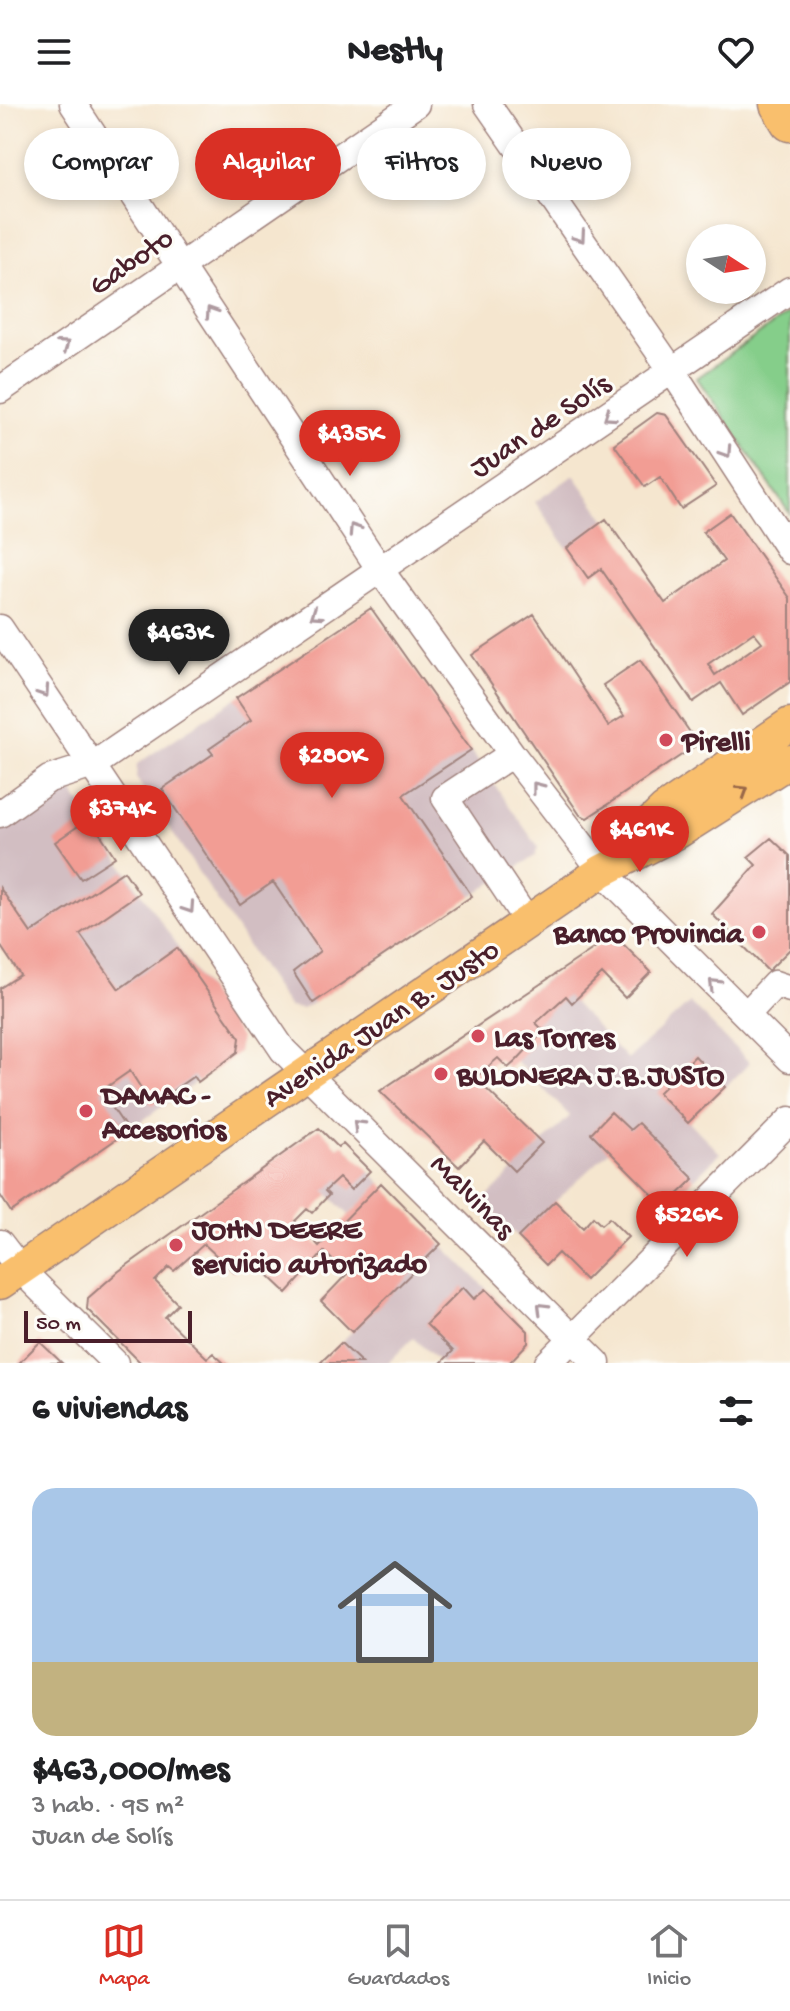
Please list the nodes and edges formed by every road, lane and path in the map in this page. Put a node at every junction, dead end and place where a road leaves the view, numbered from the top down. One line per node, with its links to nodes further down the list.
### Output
1 (73, 104): 6 (street)
2 (416, 104): 6 (street, Gaboto)
3 (487, 104): 8 (street, one-way to 8)
4 (779, 104): 5 (highway)
5 (790, 122)
6 (179, 264): 9 (street, Gaboto, one-way to 6); 11 (street, one-way to 6)
7 (790, 290): 8 (street, Juan de Solís)
8 (673, 372): 10 (street, one-way to 10); 11 (street, Juan de Solís, one-way to 11)
9 (0, 390)
10 (790, 551)
11 (381, 571): 14 (street); 16 (street, Juan de Solís, one-way to 16)
12 (0, 628): 16 (street, Malvinas, one-way to 16)
13 (790, 724): 18 (main road, Avenida Juan B. Justo)
14 (512, 754): 18 (street, one-way to 14); 19 (street)
15 (790, 761): 18 (main road, Avenida Juan B. Justo, one-way to 15)
16 (93, 765): 17 (street, Juan de Solís); 23 (street, Malvinas, one-way to 23)
17 (0, 814)
18 (602, 871): 19 (main road, Avenida Juan B. Justo); 21 (street, one-way to 18)
19 (527, 921): 23 (main road, Avenida Juan B. Justo)
20 (790, 989): 21 (street)
21 (746, 1015): 22 (street)
22 (790, 1059)
23 (305, 1072): 26 (main road, Avenida Juan B. Justo); 27 (street, Malvinas, one-way to 23)
24 (790, 1120): 27 (street)
25 (0, 1243): 26 (street)
26 (10, 1276): 28 (street)
27 (573, 1339): 29 (street); 30 (street, Malvinas)
28 (115, 1363)
29 (548, 1363)
30 (597, 1363)

